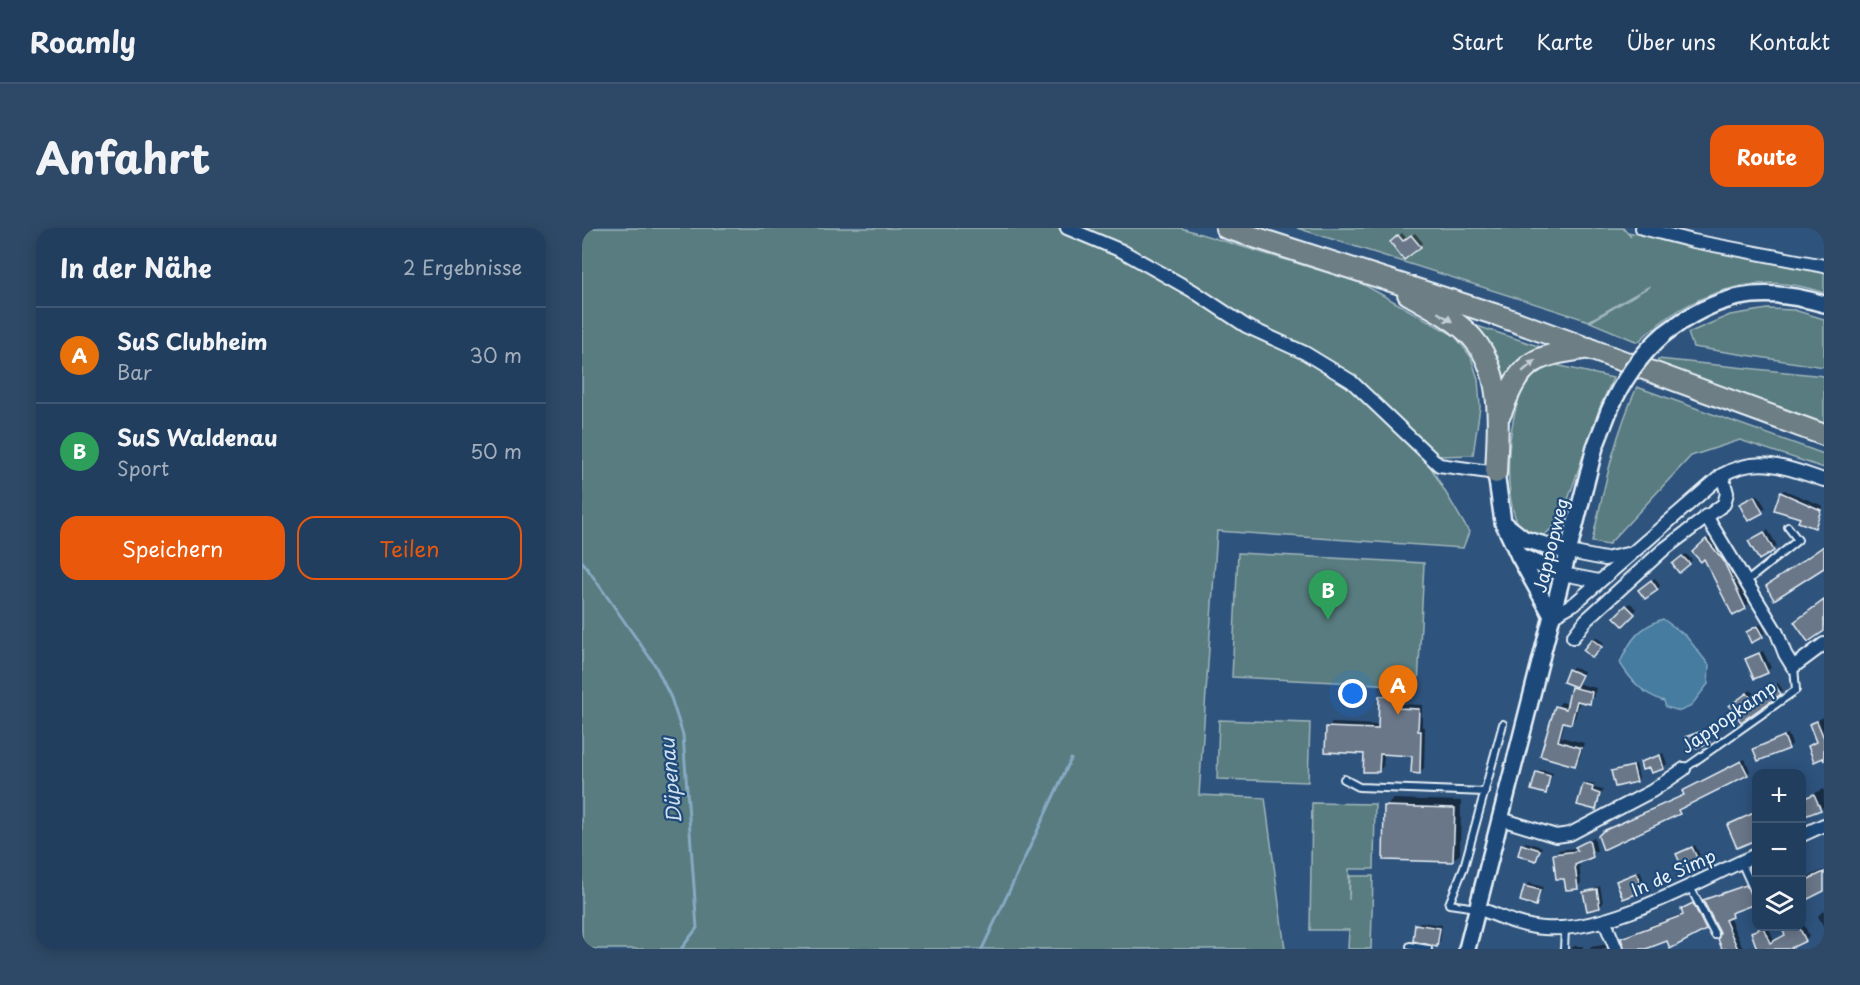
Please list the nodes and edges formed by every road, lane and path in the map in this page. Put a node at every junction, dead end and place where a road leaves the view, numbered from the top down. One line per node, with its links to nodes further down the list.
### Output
1 (1067, 228): 10 (street)
2 (1226, 228): 5 (main road)
3 (1642, 228): 4 (street)
4 (1824, 266)
5 (1377, 275): 7 (main road); 8 (main road, one-way to 8)
6 (1824, 304): 16 (street, Jappopweg, bridge)
7 (1591, 348): 8 (main road, one-way to 7); 9 (main road)
8 (1500, 416): 10 (main road)
9 (1824, 435)
10 (1496, 473): 14 (street)
11 (1722, 475): 12 (street); 13 (street); 17 (street)
12 (1824, 480)
13 (1706, 516): 21 (street, Jappopkamp); 23 (street)
14 (1503, 522): 16 (street); 18 (street)
15 (1788, 527): 21 (lane)
16 (1569, 552): 17 (street); 19 (street, Jappopweg)
17 (1631, 552): 20 (street)
18 (1519, 556): 19 (street); 22 (street)
19 (1563, 574): 20 (street); 22 (street, Jappopweg)
20 (1599, 581): 22 (street)
21 (1746, 582): 25 (street, Jappopkamp)
22 (1552, 616): 30 (street, Jappopweg)
23 (1573, 637)
24 (1824, 644): 25 (street)
25 (1793, 666): 27 (lane, Jappopkamp)
26 (1503, 724): 29 (lane)
27 (1684, 769): 30 (street, Jappopkamp)
28 (1344, 779): 29 (lane)
29 (1485, 792): 37 (lane)
30 (1501, 819): 37 (street, Jappopweg)
31 (1824, 827): 32 (street)
32 (1806, 834)
33 (1752, 857): 34 (street, In de Simp)
34 (1741, 862): 35 (street, In de Simp); 36 (lane)
35 (1689, 885): 38 (street, In de Simp); 40 (lane)
36 (1752, 886)
37 (1478, 908): 39 (street, In de Simp); 43 (street, Jappopweg)
38 (1605, 922): 39 (street, In de Simp); 45 (street)
39 (1565, 929): 44 (lane)
40 (1715, 935)
41 (1410, 946): 42 (lane)
42 (1428, 949)
43 (1467, 949)
44 (1564, 949)
45 (1616, 949)

